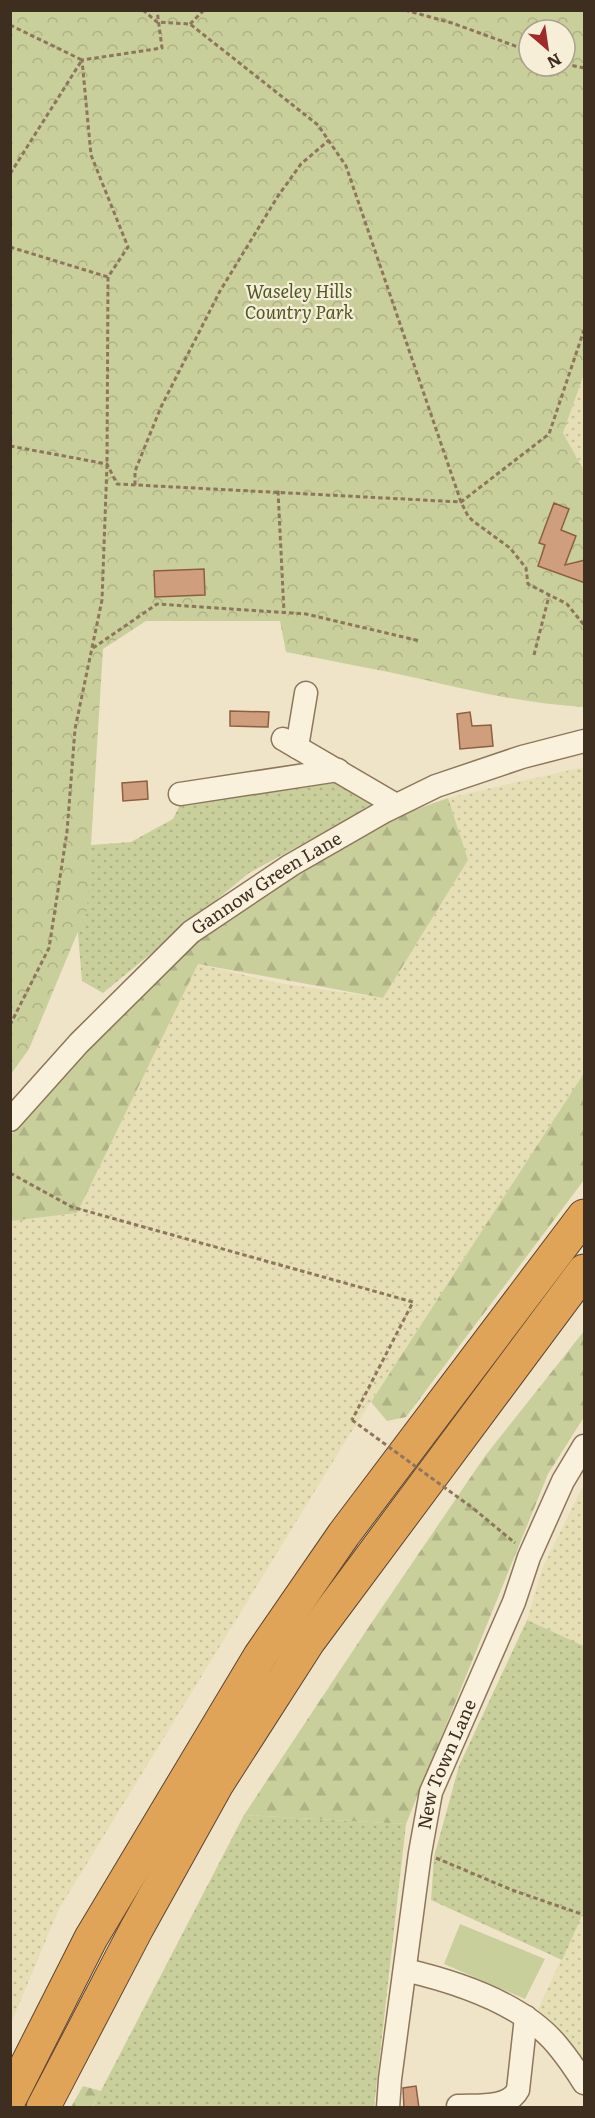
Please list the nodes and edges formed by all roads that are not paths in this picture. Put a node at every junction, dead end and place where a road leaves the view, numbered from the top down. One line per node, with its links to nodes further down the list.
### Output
1 (306, 693): 3 (street)
2 (585, 741): 5 (street, Gannow Green Lane)
3 (338, 770): 4 (street); 5 (street)
4 (180, 794)
5 (396, 805): 6 (street, Gannow Green Lane)
6 (10, 1120)
7 (585, 1216): 13 (highway)
8 (585, 1271): 15 (highway)
9 (585, 1446): 10 (street, New Town Lane)
10 (405, 1970): 11 (street); 16 (street, New Town Lane)
11 (526, 2017): 12 (street); 14 (street)
12 (585, 2083)
13 (10, 2098)
14 (458, 2106)
15 (43, 2108)
16 (388, 2108)

